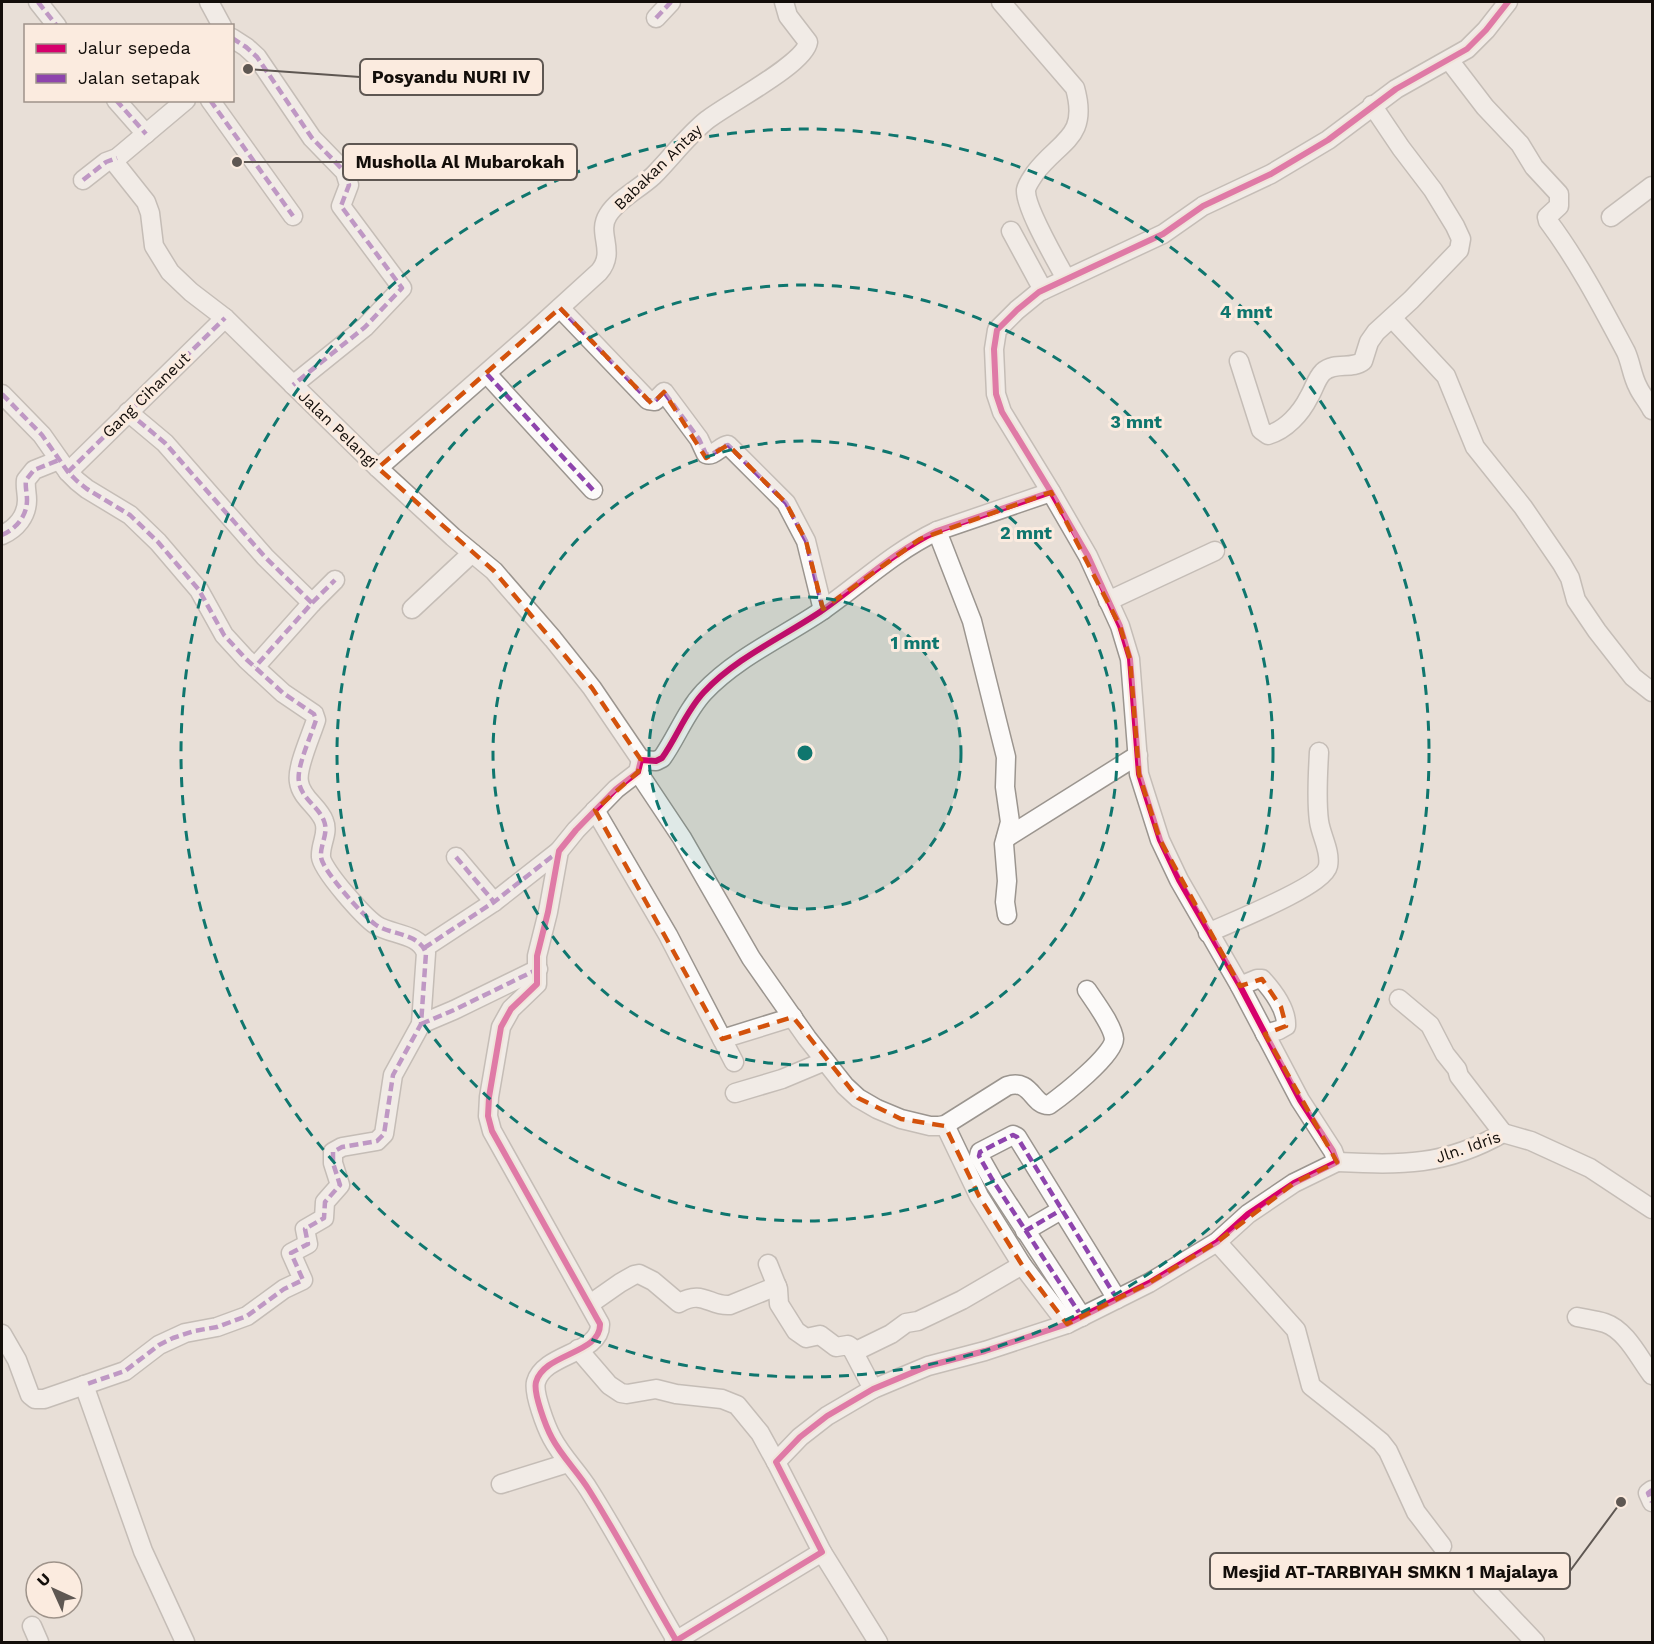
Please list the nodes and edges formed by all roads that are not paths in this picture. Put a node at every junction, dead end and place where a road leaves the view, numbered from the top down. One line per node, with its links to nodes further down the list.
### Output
1 (38, 2): 8 (street)
2 (209, 2): 9 (street)
3 (671, 2): 7 (street)
4 (784, 2): 25 (street, Babakan Antay)
5 (1001, 2): 23 (street)
6 (1508, 2): 11 (street)
7 (656, 18)
8 (55, 24)
9 (221, 24)
10 (234, 39): 30 (street)
11 (1449, 60): 15 (street); 32 (street)
12 (118, 102): 16 (street)
13 (184, 102): 16 (street)
14 (211, 102): 20 (street)
15 (1372, 105): 23 (street); 27 (street)
16 (146, 134): 17 (street)
17 (117, 158): 18 (street); 26 (street, Jalan Pelangi)
18 (83, 180)
19 (1653, 186): 21 (street)
20 (293, 216)
21 (1611, 217)
22 (1011, 231): 24 (street)
23 (1066, 279): 24 (street)
24 (1043, 290): 37 (street)
25 (560, 308): 29 (street, Babakan Antay); 46 (street)
26 (225, 318): 30 (street, Jalan Pelangi); 33 (street, Gang Cihaneut)
27 (1392, 318): 28 (street); 48 (street)
28 (1239, 361)
29 (487, 374): 35 (street, Babakan Antay); 36 (street)
30 (293, 385): 35 (street, Jalan Pelangi)
31 (2, 394): 34 (street)
32 (1653, 410)
33 (128, 412): 34 (street, Gang Cihaneut); 44 (street)
34 (64, 466): 39 (street, Gang Cihaneut); 47 (street)
35 (378, 468): 41 (street, Jalan Pelangi)
36 (593, 490)
37 (1051, 492): 38 (street); 43 (street)
38 (936, 531): 46 (street); 53 (street)
39 (2, 535)
40 (1215, 551): 43 (street)
41 (472, 553): 45 (street); 51 (street, Jalan Pelangi)
42 (335, 580): 44 (street)
43 (1108, 601): 50 (street)
44 (312, 603): 47 (street)
45 (412, 609)
46 (823, 609): 51 (street)
47 (255, 667): 59 (street)
48 (1653, 692)
49 (1318, 752): 58 (street)
50 (1138, 755): 53 (street); 58 (street)
51 (639, 766): 52 (street); 64 (street, Jalan Pelangi)
52 (595, 810): 54 (street); 67 (street)
53 (1006, 838): 57 (street)
54 (559, 851): 56 (street); 60 (street)
55 (456, 857): 56 (street)
56 (494, 902): 59 (street)
57 (1007, 915)
58 (1208, 933): 61 (street)
59 (424, 948): 65 (street)
60 (538, 969): 65 (street); 82 (street)
61 (1240, 986): 66 (street); 66 (street)
62 (1087, 990): 71 (street)
63 (1399, 999): 72 (street)
64 (793, 1017): 67 (street); 68 (street, Jalan Pelangi)
65 (421, 1024): 89 (street)
66 (1265, 1034): 73 (street)
67 (722, 1039): 69 (street)
68 (825, 1061): 70 (street); 71 (street, Jalan Pelangi)
69 (734, 1062)
70 (735, 1093)
71 (945, 1125): 79 (street)
72 (1503, 1133): 73 (street, Jln. Idris); 74 (street, Jln. Idris)
73 (1337, 1162): 77 (street)
74 (1653, 1209)
75 (1061, 1210): 76 (street); 76 (street); 81 (street)
76 (1025, 1231): 84 (street)
77 (1217, 1242): 81 (street); 96 (street)
78 (768, 1264): 80 (street)
79 (1022, 1265): 84 (street); 87 (street)
80 (777, 1286): 82 (street); 87 (street)
81 (1117, 1299): 84 (street)
82 (590, 1305): 86 (street)
83 (1577, 1317): 88 (street)
84 (1074, 1320): 90 (street)
85 (2, 1334): 89 (street)
86 (578, 1349): 91 (street); 92 (street)
87 (854, 1352): 90 (street)
88 (1653, 1375)
89 (84, 1385): 100 (street)
90 (873, 1389): 91 (street)
91 (776, 1462): 97 (street)
92 (568, 1463): 93 (street); 99 (street)
93 (501, 1484)
94 (1653, 1490): 95 (street)
95 (1653, 1502)
96 (1442, 1546)
97 (822, 1552): 99 (street); 101 (street)
98 (1482, 1586): 102 (street)
99 (675, 1641)
100 (185, 1642)
101 (878, 1642)
102 (1535, 1642)

